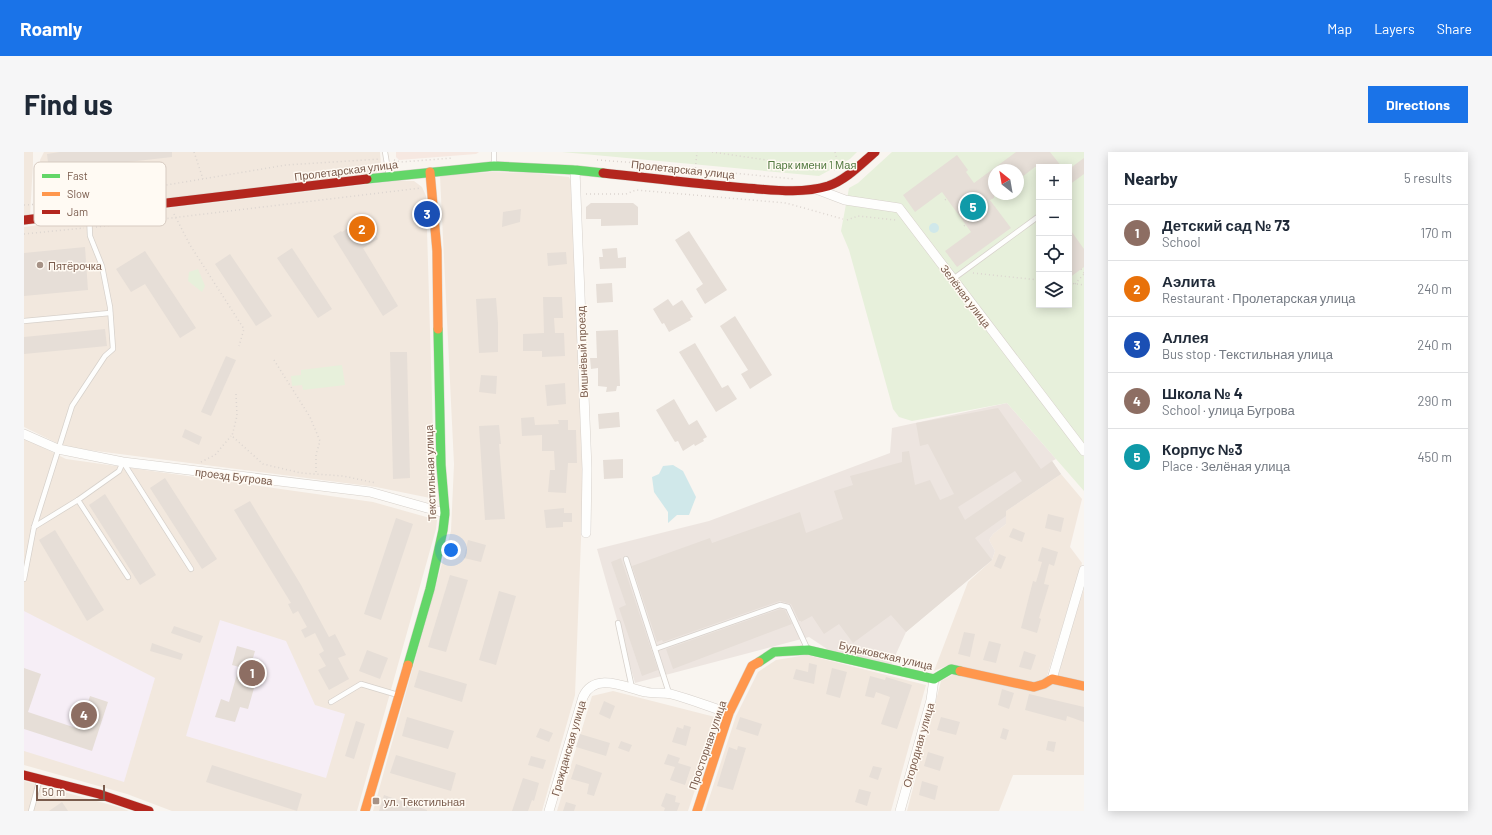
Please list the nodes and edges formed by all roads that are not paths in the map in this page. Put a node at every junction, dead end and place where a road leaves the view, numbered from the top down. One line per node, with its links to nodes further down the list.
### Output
1 (385, 152): 7 (lane)
2 (875, 152): 8 (street, Пролетарская улица)
3 (493, 153): 4 (lane)
4 (494, 166): 5 (street, Пролетарская улица); 6 (street, Пролетарская улица)
5 (575, 170): 8 (street, Пролетарская улица); 24 (street, Вишнёвый проезд)
6 (430, 172): 7 (street, Пролетарская улица); 22 (street, Текстильная улица)
7 (389, 177): 9 (street, Пролетарская улица)
8 (816, 189): 14 (street, Зелёная улица)
9 (166, 203)
10 (1036, 218): 14 (lane)
11 (34, 219): 12 (street, Пролетарская улица)
12 (24, 220)
13 (90, 226): 15 (lane)
14 (953, 279): 19 (street, Зелёная улица)
15 (110, 313): 16 (lane); 18 (lane)
16 (24, 321)
17 (24, 434): 18 (street, проезд Бугрова)
18 (58, 449): 20 (street, проезд Бугрова); 23 (lane)
19 (1084, 451)
20 (123, 462): 21 (lane); 22 (street, проезд Бугрова); 26 (lane)
21 (78, 500): 23 (lane); 28 (lane)
22 (445, 513): 39 (street, Текстильная улица)
23 (34, 526): 29 (lane)
24 (586, 533)
25 (626, 559): 31 (lane)
26 (191, 569)
27 (1084, 570): 35 (street)
28 (128, 578)
29 (24, 579)
30 (618, 623): 37 (lane)
31 (655, 649): 32 (lane); 38 (lane)
32 (808, 650): 33 (street, Будьковская улица); 34 (street, Будьковская улица)
33 (752, 666): 41 (street, Просторная улица)
34 (934, 679): 35 (street, Будьковская улица); 49 (street, Огородная улица)
35 (1052, 679): 36 (street)
36 (1084, 686)
37 (632, 688): 38 (street, Гражданская улица); 47 (street, Гражданская улица)
38 (669, 693): 41 (street, Гражданская улица)
39 (400, 696): 40 (lane); 46 (street, Текстильная улица)
40 (331, 702)
41 (729, 713): 48 (street, Просторная улица)
42 (24, 774): 43 (street)
43 (39, 780): 44 (lane); 45 (street)
44 (31, 811)
45 (149, 811)
46 (365, 811)
47 (549, 811)
48 (697, 811)
49 (900, 811)

